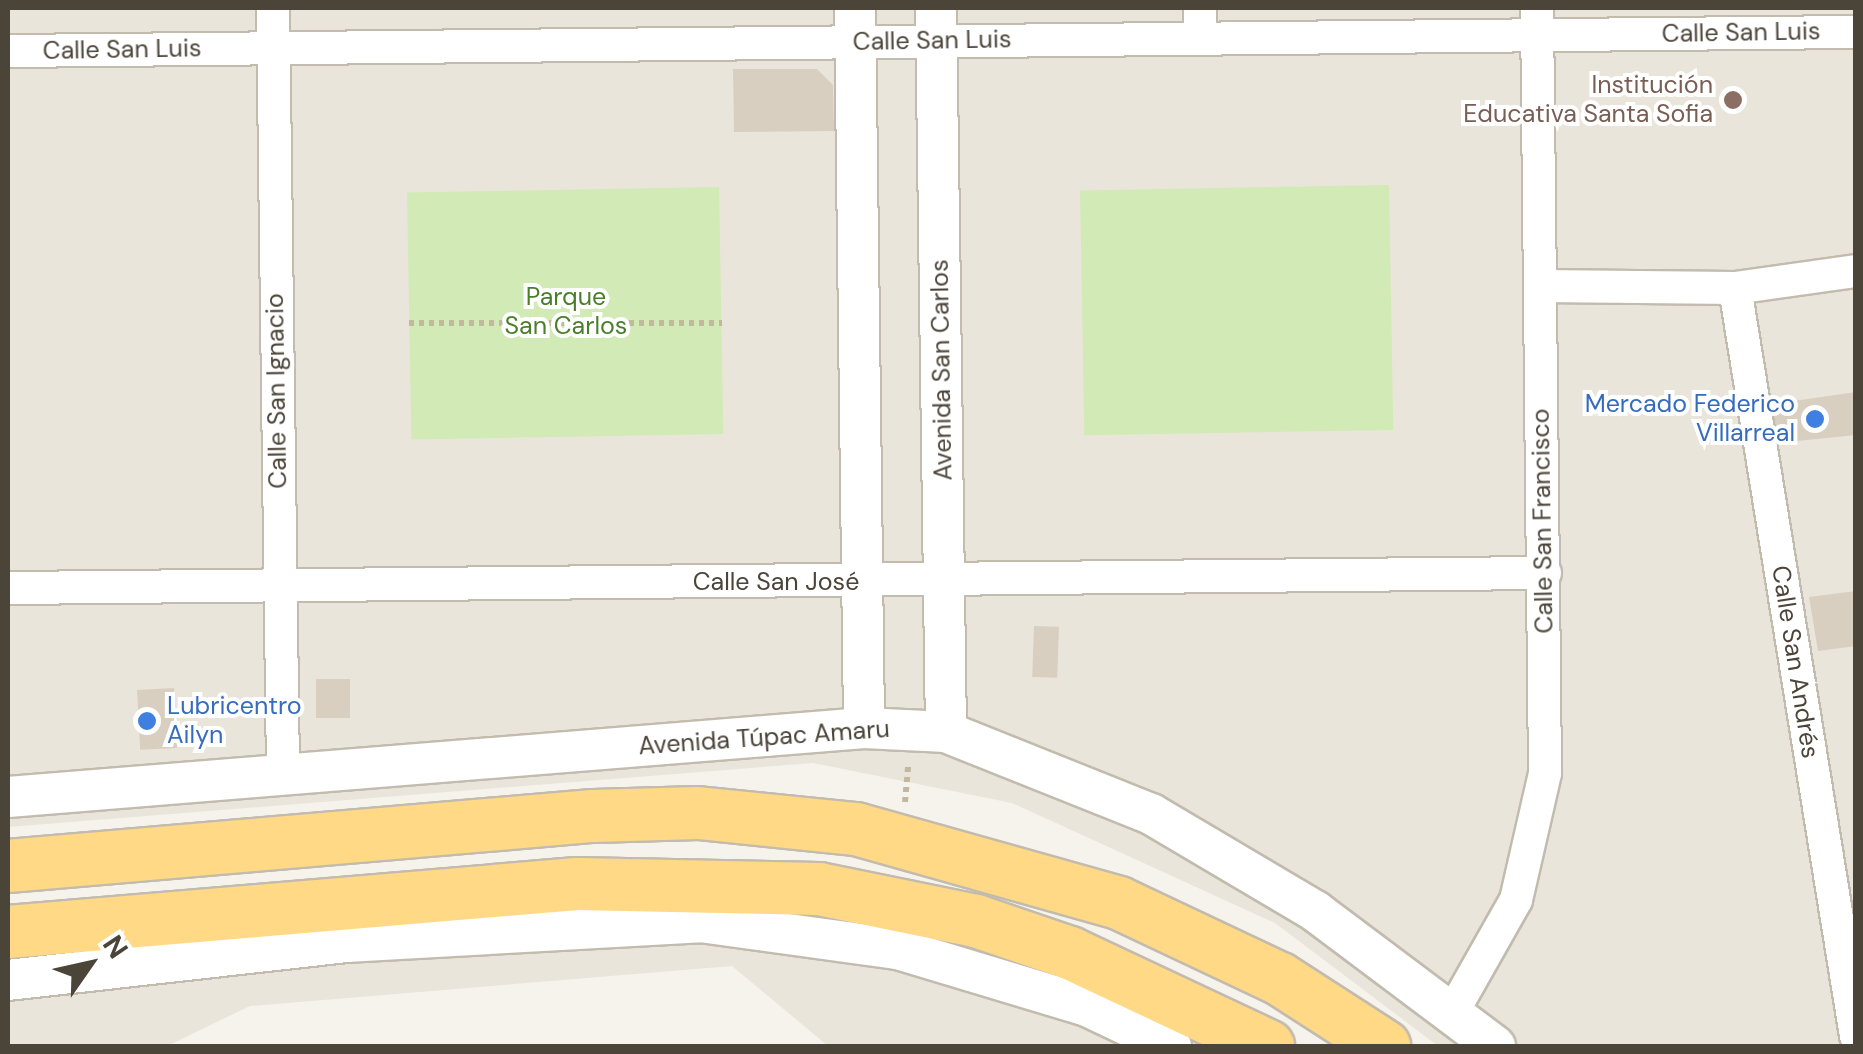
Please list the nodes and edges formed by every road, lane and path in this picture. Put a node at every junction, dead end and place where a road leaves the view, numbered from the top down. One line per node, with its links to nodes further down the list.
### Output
1 (272, 8): 8 (street, Calle San Ignacio)
2 (1537, 21): 3 (street, Calle San Luis); 7 (street, Calle San Luis); 11 (street, Calle San Francisco)
3 (1277, 22): 4 (street, Calle San Luis)
4 (1200, 23): 5 (street, Calle San Luis)
5 (937, 24): 6 (street, Calle San Luis); 16 (street, Avenida San Carlos)
6 (855, 25): 8 (street, Calle San Luis); 17 (street)
7 (1856, 32)
8 (273, 48): 9 (street, Calle San Luis); 18 (street, Calle San Ignacio)
9 (8, 51)
10 (1856, 271): 12 (street)
11 (1540, 286): 12 (street); 15 (street, Calle San Francisco)
12 (1735, 288): 31 (street, Calle San Andrés)
13 (410, 323): 14 (path)
14 (722, 323)
15 (1544, 573): 16 (street, Calle San José); 30 (street, Calle San Francisco)
16 (944, 580): 17 (street, Calle San José); 21 (street, Avenida San Carlos)
17 (862, 581): 18 (street, Calle San José); 20 (street)
18 (280, 586): 19 (street, Calle San José); 22 (street, Calle San Ignacio)
19 (8, 588)
20 (864, 728): 21 (street, Avenida Túpac Amaru); 22 (street, Avenida Túpac Amaru)
21 (929, 731): 24 (path); 30 (street, Avenida Túpac Amaru)
22 (283, 774): 23 (street, Avenida Túpac Amaru)
23 (8, 796)
24 (901, 838): 25 (highway); 34 (highway)
25 (8, 866)
26 (813, 910): 28 (highway); 32 (street); 33 (highway)
27 (8, 932): 28 (highway)
28 (205, 936): 29 (street)
29 (8, 980)
30 (1452, 1013): 35 (street, Avenida Túpac Amaru)
31 (1856, 1036)
32 (1171, 1046)
33 (1268, 1046)
34 (1384, 1046)
35 (1495, 1046)

